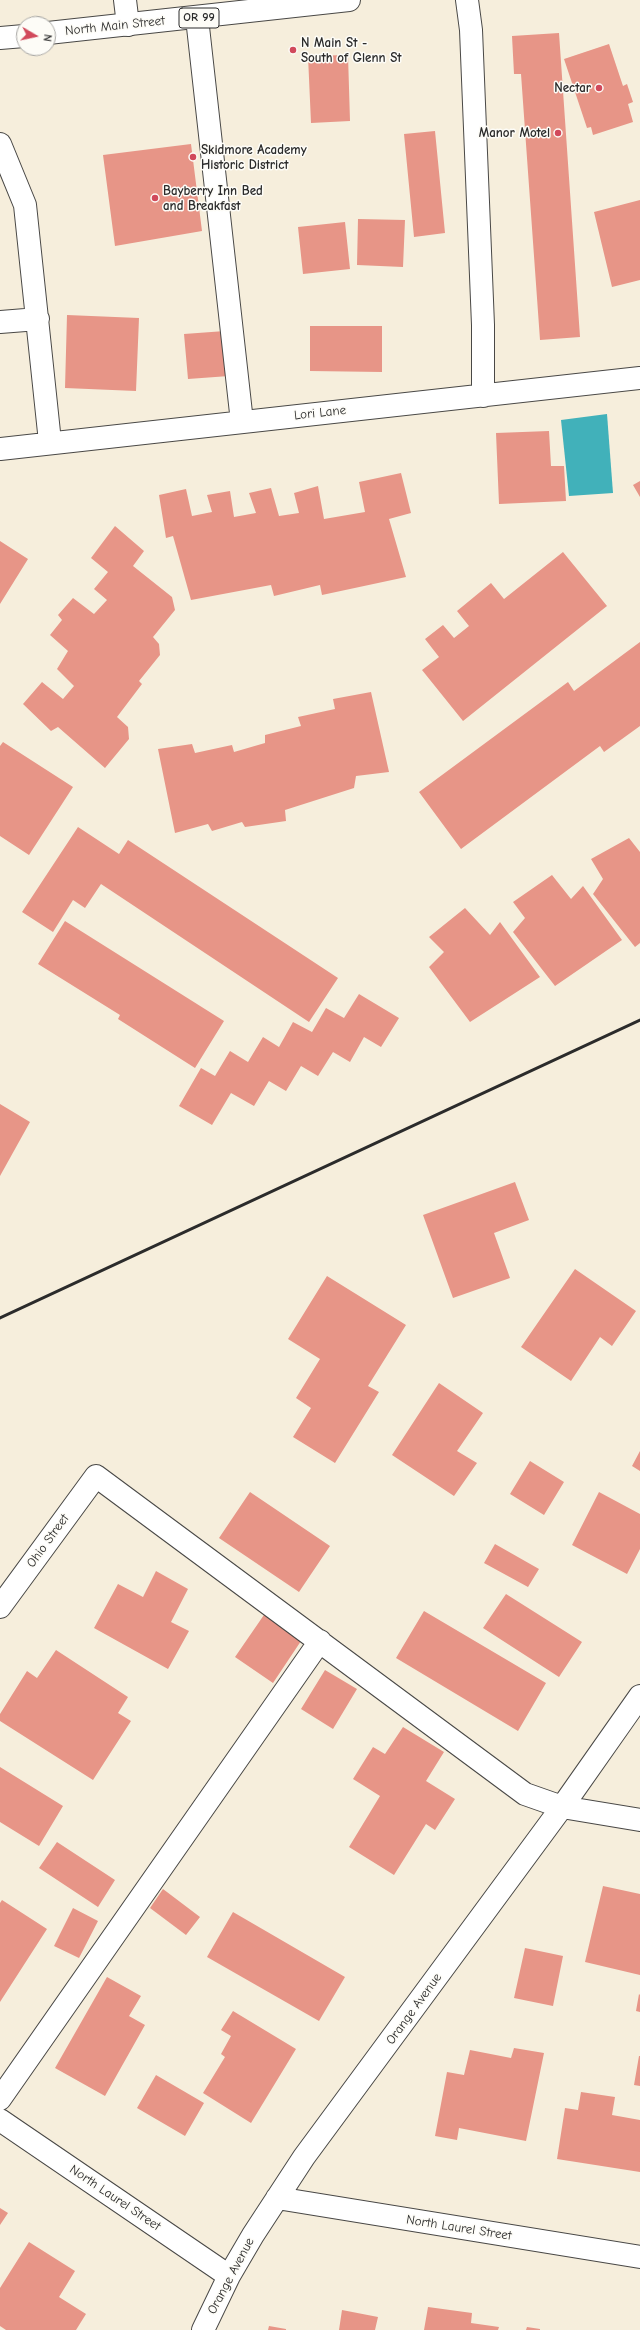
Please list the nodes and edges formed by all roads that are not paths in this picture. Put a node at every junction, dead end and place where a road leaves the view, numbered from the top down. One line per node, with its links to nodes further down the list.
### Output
1 (125, 0): 5 (street)
2 (349, 0): 4 (street, North Main Street / OR 99)
3 (467, 0): 13 (street)
4 (197, 18): 5 (street, North Main Street / OR 99); 14 (street)
5 (128, 25): 6 (street, North Main Street / OR 99)
6 (56, 32)
7 (16, 37): 8 (street)
8 (0, 38)
9 (0, 144): 10 (street)
10 (38, 319): 11 (street); 15 (street)
11 (0, 322)
12 (640, 378): 13 (street, Lori Lane)
13 (483, 396): 14 (street, Lori Lane)
14 (242, 422): 15 (street, Lori Lane)
15 (50, 442): 16 (street, Lori Lane)
16 (0, 449)
17 (0, 1607): 18 (street, Ohio Street)
18 (320, 1642): 20 (street); 22 (street)
19 (640, 1696): 20 (street, Orange Avenue)
20 (562, 1807): 21 (street); 24 (street, Orange Avenue)
21 (640, 1820)
22 (0, 2099)
23 (0, 2120): 26 (street, North Laurel Street)
24 (277, 2198): 25 (street, North Laurel Street); 26 (street, Orange Avenue)
25 (640, 2257)
26 (229, 2276): 27 (street, Orange Avenue)
27 (203, 2330)

